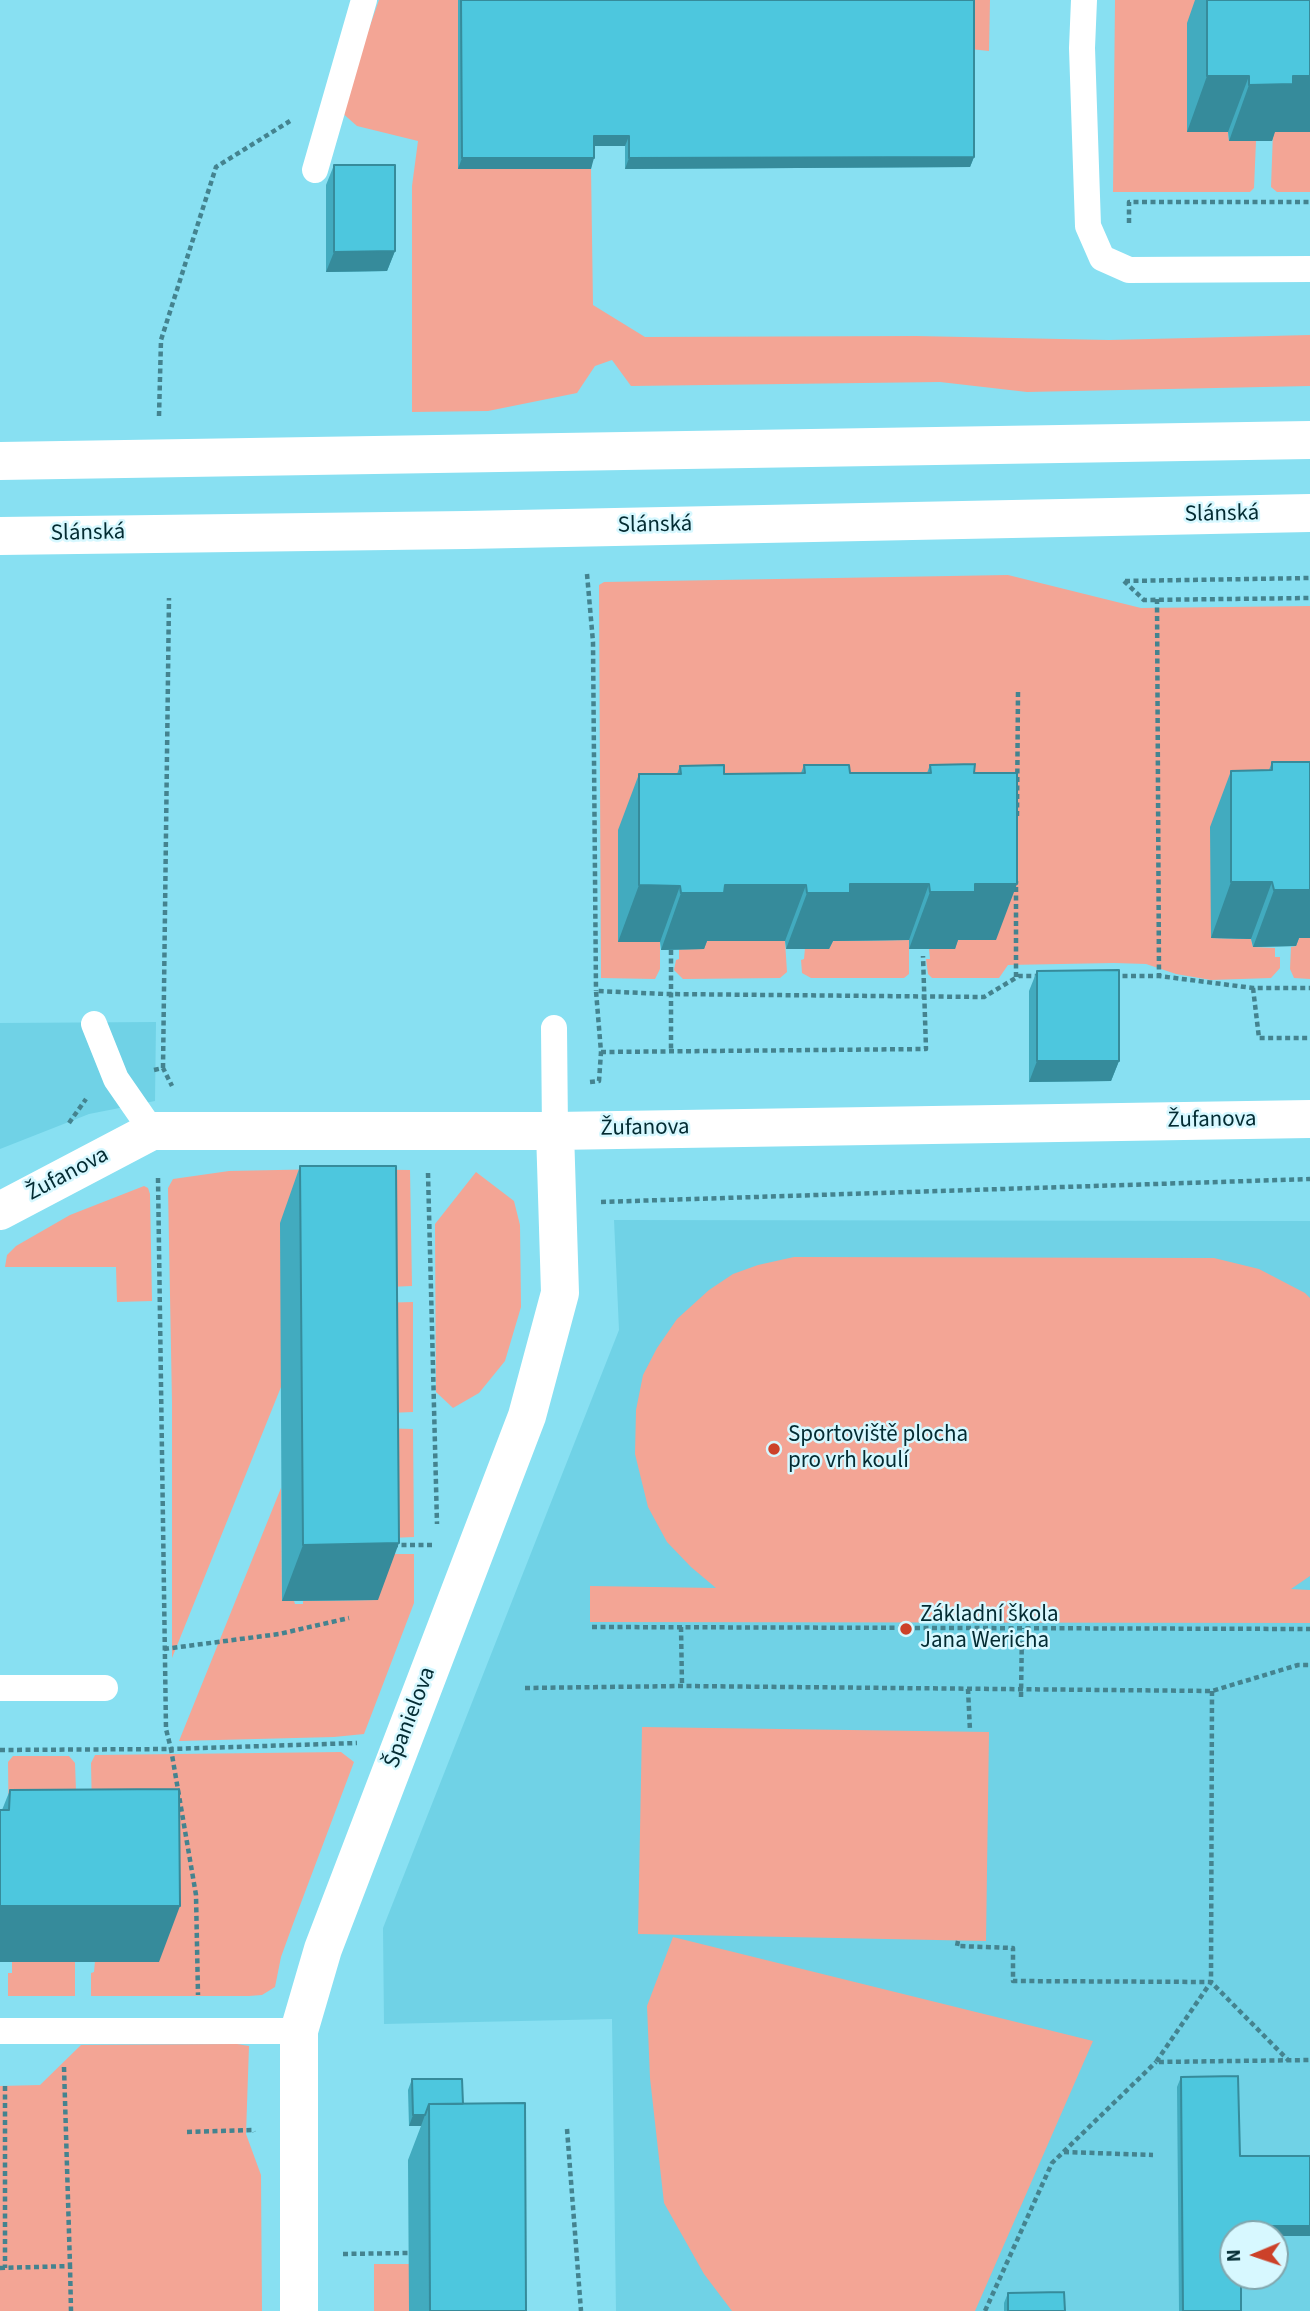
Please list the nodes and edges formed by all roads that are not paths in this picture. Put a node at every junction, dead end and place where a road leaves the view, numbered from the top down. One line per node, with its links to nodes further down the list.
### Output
1 (364, 0): 3 (lane)
2 (1084, 0): 4 (lane)
3 (315, 170)
4 (1310, 269)
5 (1310, 440): 6 (main road)
6 (0, 461)
7 (1310, 513): 8 (main road, Slánská)
8 (0, 536)
9 (94, 1024): 12 (lane)
10 (554, 1028): 13 (lane)
11 (1310, 1119): 13 (main road, Žufanova)
12 (152, 1131): 13 (main road, Žufanova); 14 (main road, Žufanova)
13 (555, 1131): 18 (main road, Španielova)
14 (0, 1210)
15 (0, 1688): 16 (lane)
16 (105, 1688)
17 (0, 2031): 18 (lane)
18 (299, 2031): 19 (main road, Španielova)
19 (299, 2311)

